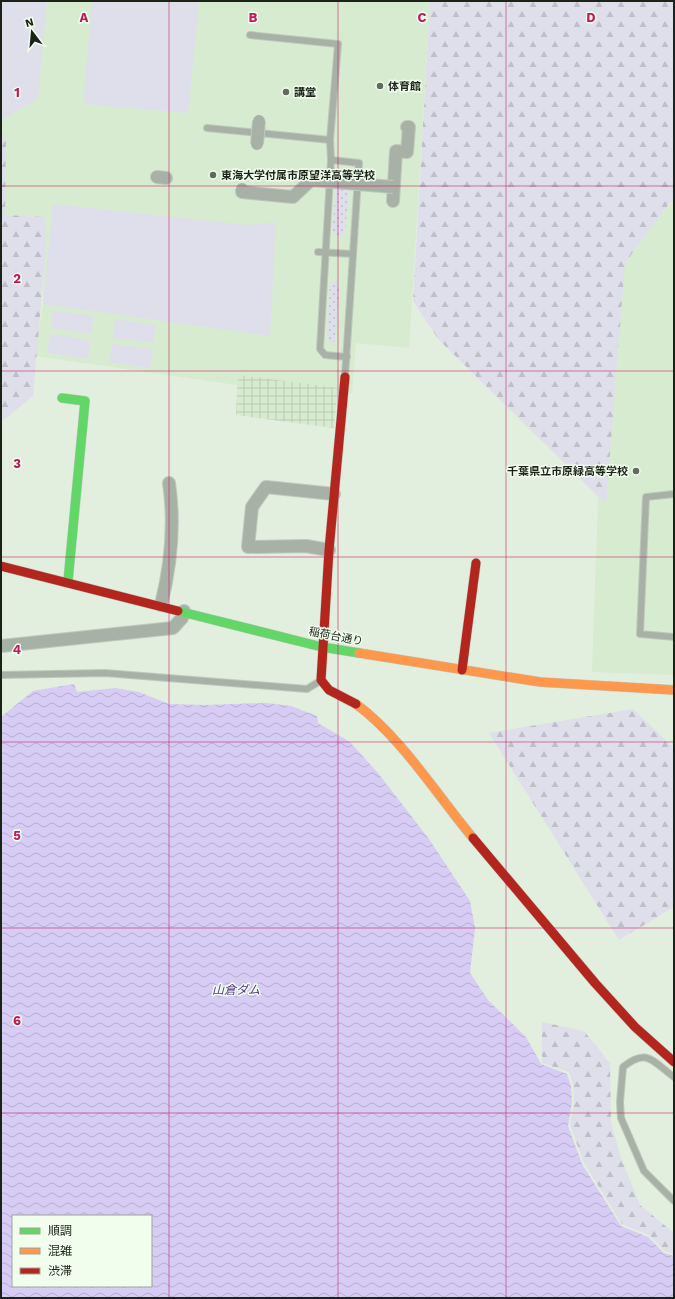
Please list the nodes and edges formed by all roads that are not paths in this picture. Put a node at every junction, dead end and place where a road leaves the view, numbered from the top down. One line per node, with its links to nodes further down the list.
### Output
1 (250, 35): 5 (lane)
2 (259, 121): 6 (street, bridge)
3 (407, 127): 8 (street)
4 (207, 128): 5 (lane)
5 (330, 140): 7 (lane)
6 (257, 144)
7 (331, 160): 12 (lane); 13 (lane)
8 (393, 186): 9 (street, bridge); 10 (street)
9 (242, 188)
10 (393, 201)
11 (318, 252): 12 (lane)
12 (325, 253): 13 (lane); 14 (lane)
13 (354, 254): 14 (lane)
14 (347, 357): 15 (lane)
15 (345, 377): 18 (street)
16 (62, 398): 23 (street)
17 (169, 483): 24 (street)
18 (334, 494): 20 (street); 20 (street)
19 (674, 494): 26 (lane)
20 (329, 550): 28 (street)
21 (476, 563): 29 (street)
22 (1, 566): 23 (street, 稲荷台通り)
23 (68, 582): 24 (street, 稲荷台通り)
24 (161, 605): 25 (street, 稲荷台通り)
25 (184, 611): 27 (street); 28 (street, 稲荷台通り)
26 (674, 637)
27 (1, 646)
28 (322, 647): 29 (street, 稲荷台通り); 31 (street)
29 (462, 670): 32 (street, 稲荷台通り)
30 (1, 675): 31 (lane)
31 (321, 680): 33 (street)
32 (674, 690)
33 (674, 1062)
34 (674, 1077): 35 (lane)
35 (674, 1202)

